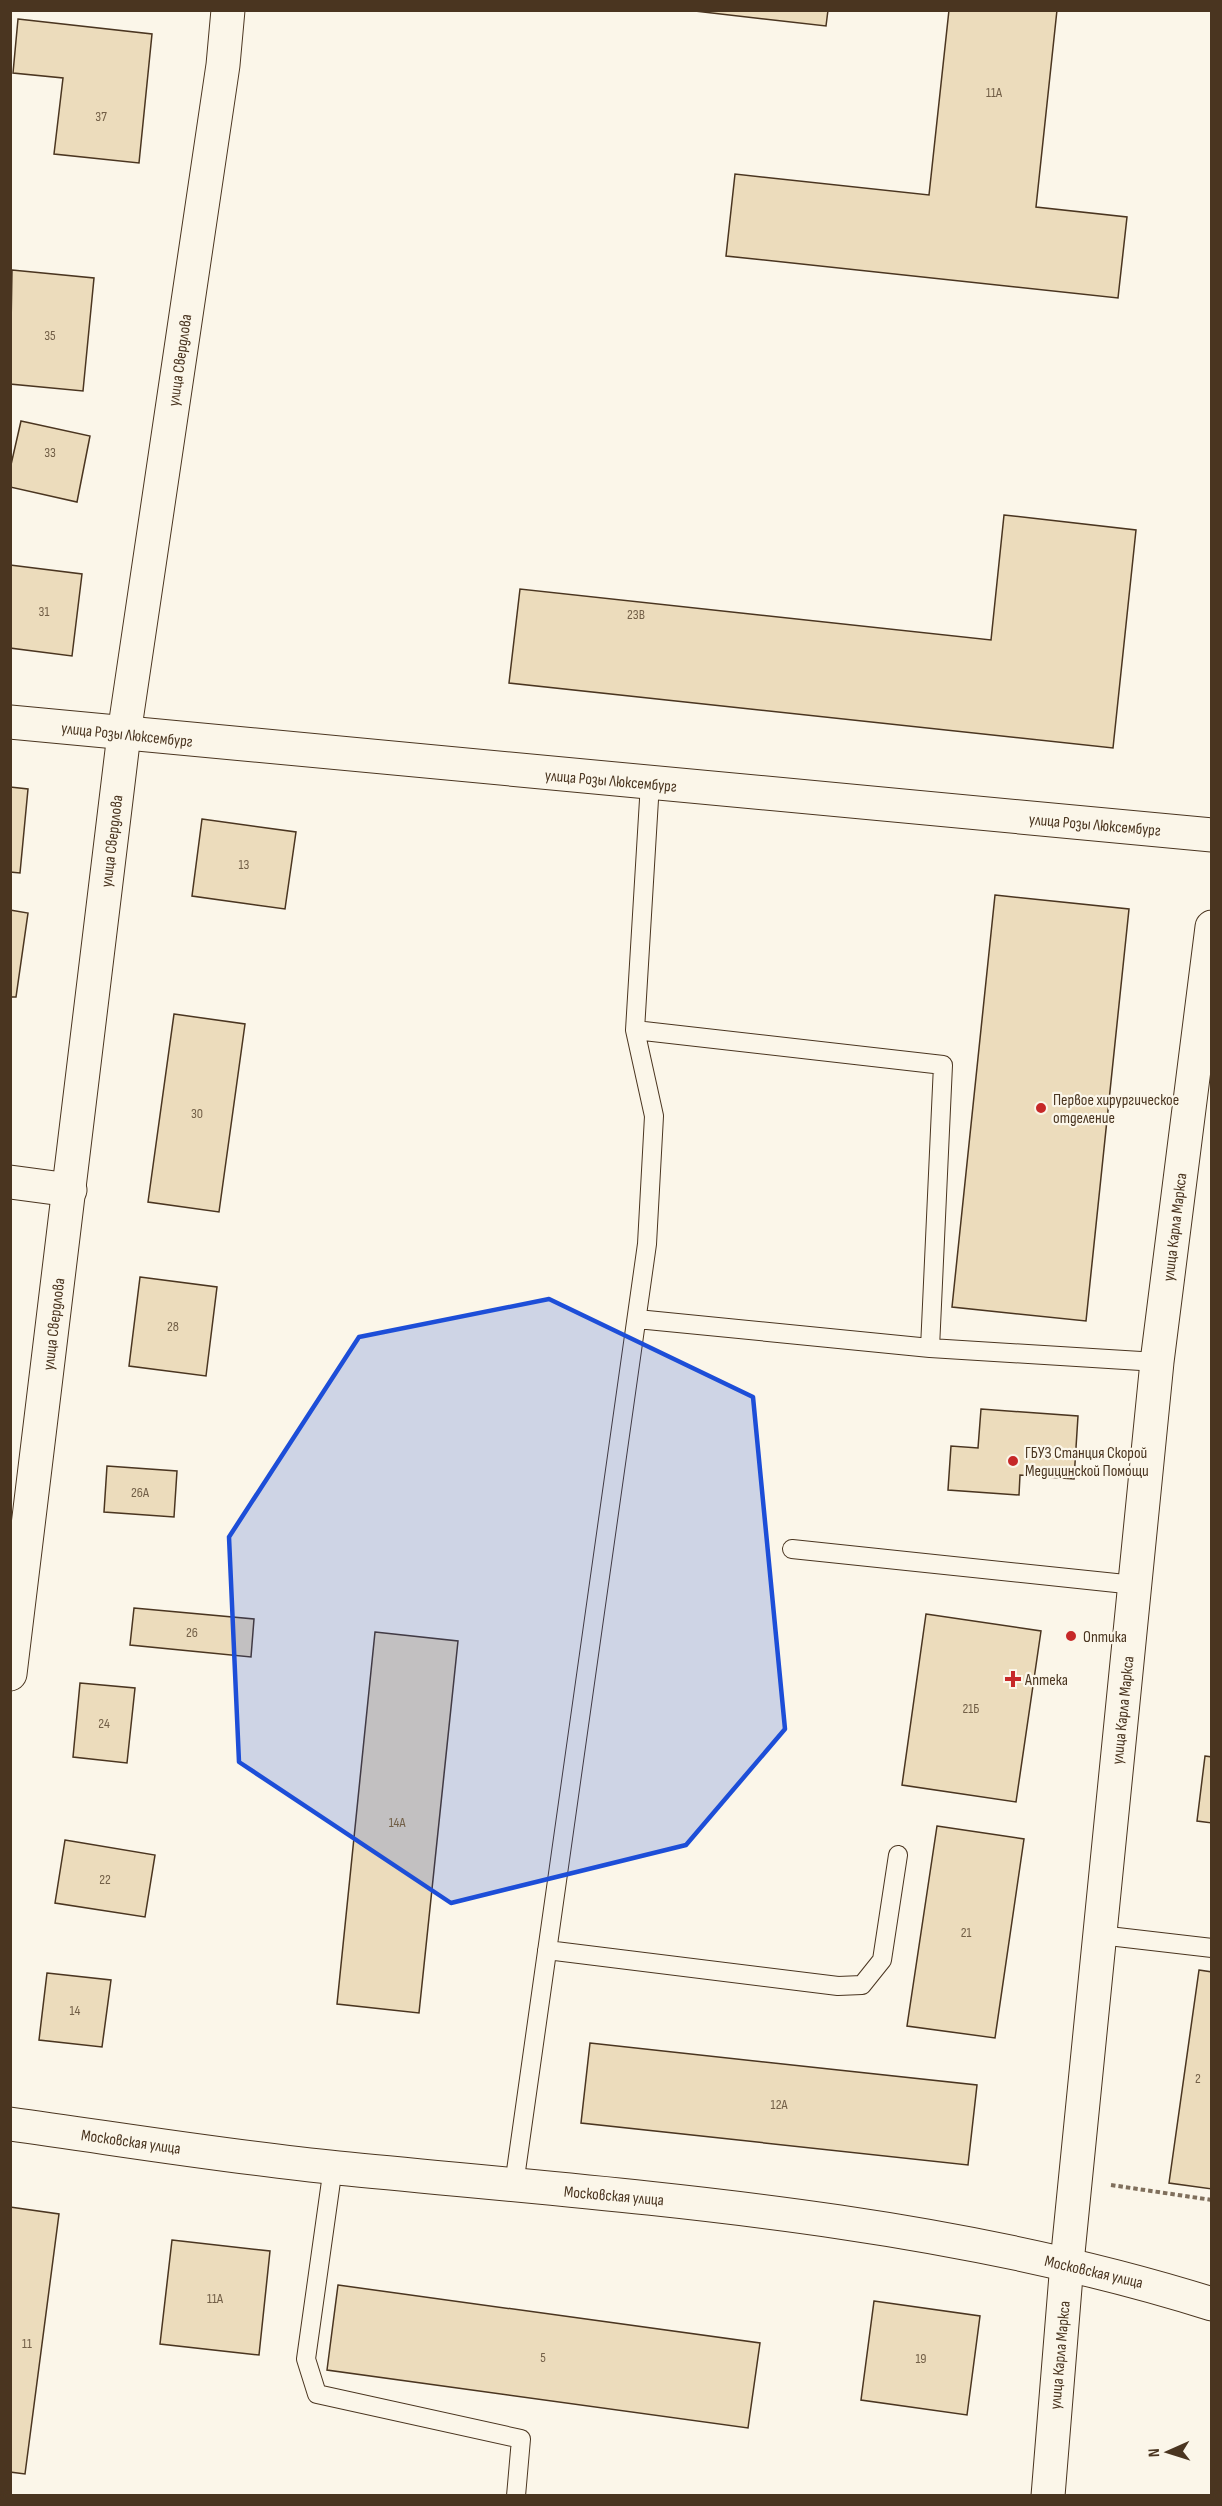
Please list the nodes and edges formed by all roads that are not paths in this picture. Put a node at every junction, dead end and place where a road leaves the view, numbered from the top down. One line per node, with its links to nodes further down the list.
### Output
1 (228, 10): 3 (main road, улица Свердлова)
2 (10, 722): 3 (main road, улица Розы Люксембург)
3 (124, 734): 4 (main road, улица Розы Люксембург); 9 (main road, улица Свердлова)
4 (650, 783): 5 (main road, улица Розы Люксембург); 7 (lane)
5 (1212, 835)
6 (1212, 927): 12 (main road, улица Карла Маркса)
7 (635, 1030): 10 (lane); 11 (lane)
8 (10, 1182): 9 (main road)
9 (70, 1190): 15 (main road, улица Свердлова)
10 (636, 1319): 11 (lane); 19 (lane)
11 (930, 1348): 12 (lane)
12 (1157, 1362): 14 (main road, улица Карла Маркса)
13 (792, 1549): 14 (lane)
14 (1135, 1585): 17 (main road, улица Карла Маркса)
15 (10, 1674)
16 (898, 1855): 19 (lane)
17 (1100, 1935): 18 (lane); 23 (main road, улица Карла Маркса)
18 (1212, 1948)
19 (547, 1950): 22 (lane)
20 (10, 2124): 21 (main road, Московская улица)
21 (333, 2167): 22 (main road, Московская улица); 25 (lane)
22 (514, 2185): 23 (main road, Московская улица)
23 (1067, 2263): 24 (main road, Московская улица); 26 (main road, улица Карла Маркса)
24 (1212, 2304)
25 (516, 2496)
26 (1048, 2496)

